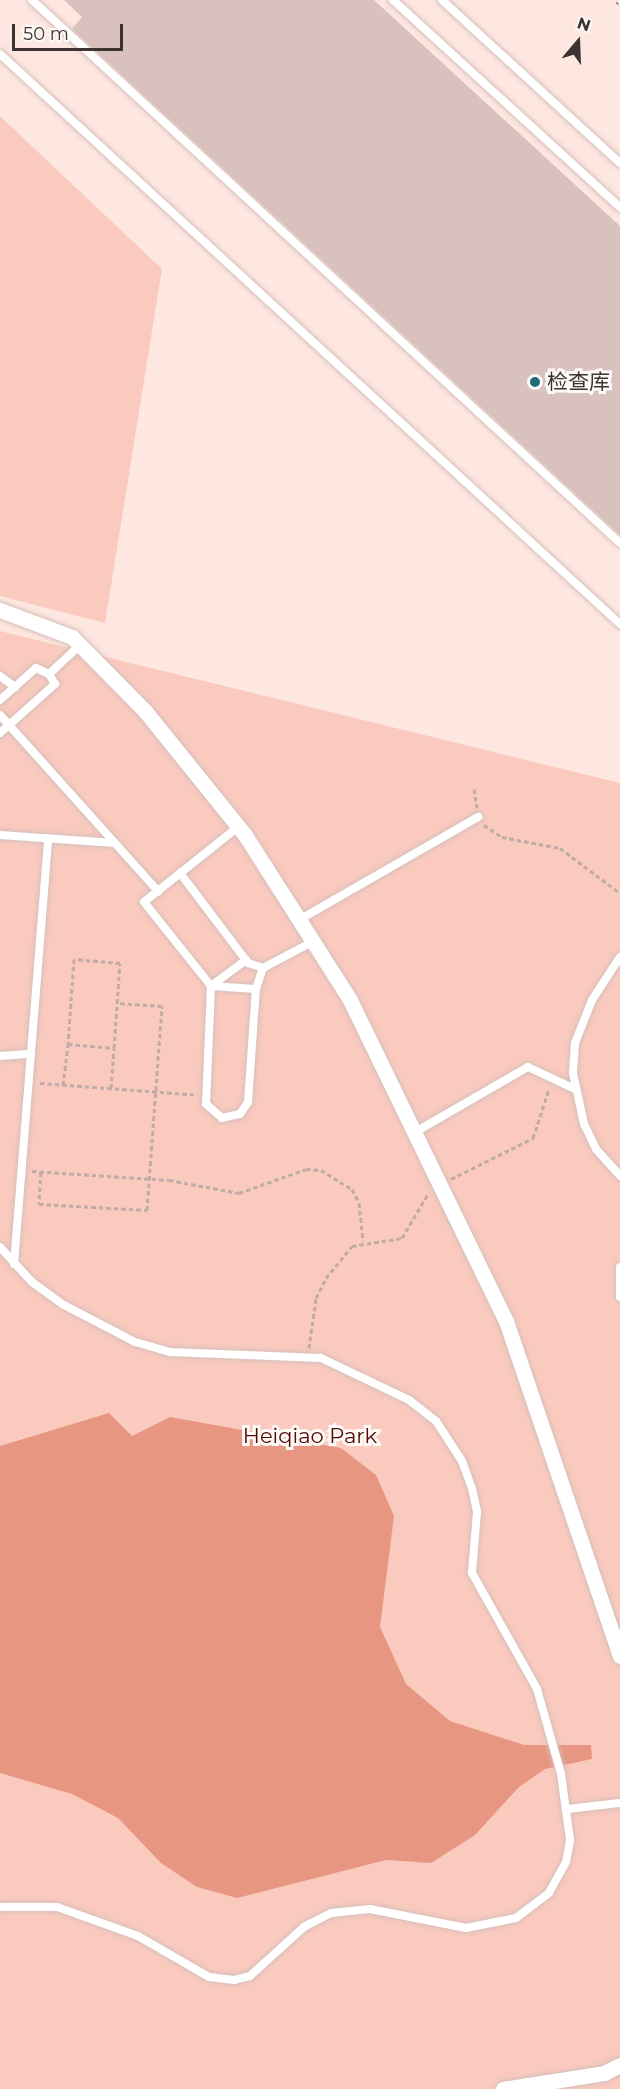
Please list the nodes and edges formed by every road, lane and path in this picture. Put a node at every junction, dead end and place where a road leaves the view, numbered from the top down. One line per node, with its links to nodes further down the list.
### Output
1 (32, 0): 7 (lane)
2 (393, 0): 6 (lane)
3 (442, 0): 5 (lane)
4 (0, 54): 9 (lane)
5 (620, 163)
6 (620, 207)
7 (620, 543)
8 (0, 610): 10 (street)
9 (620, 624)
10 (80, 645): 11 (lane); 20 (street)
11 (49, 674): 13 (lane); 16 (lane)
12 (0, 676): 13 (lane)
13 (15, 687): 14 (lane)
14 (0, 700)
15 (0, 715): 16 (lane)
16 (9, 725): 17 (lane); 23 (lane)
17 (0, 733)
18 (474, 789): 19 (path)
19 (478, 817): 26 (path); 27 (lane)
20 (238, 827): 24 (lane); 27 (street)
21 (0, 835): 22 (lane)
22 (48, 838): 23 (lane); 37 (lane)
23 (115, 843): 25 (lane)
24 (180, 873): 25 (lane); 30 (lane)
25 (158, 891): 32 (lane)
26 (620, 893)
27 (299, 920): 28 (street)
28 (312, 942): 31 (lane); 46 (street)
29 (620, 957): 43 (lane)
30 (246, 960): 31 (lane); 32 (lane)
31 (263, 968): 33 (lane)
32 (211, 986): 33 (lane); 45 (lane)
33 (256, 989): 45 (lane)
34 (117, 1003): 35 (path); 36 (path); 44 (path)
35 (68, 1044): 36 (path); 41 (path)
36 (114, 1048): 42 (path)
37 (31, 1054): 38 (lane); 40 (lane)
38 (0, 1056)
39 (552, 1079): 43 (lane); 46 (lane); 51 (path)
40 (28, 1083): 41 (path); 47 (lane)
41 (63, 1085): 42 (path)
42 (111, 1088): 44 (path)
43 (575, 1089): 49 (lane)
44 (155, 1092): 45 (path); 50 (path)
45 (205, 1096)
46 (417, 1131): 51 (street)
47 (21, 1171): 48 (path); 54 (lane)
48 (41, 1172): 50 (path); 50 (path)
49 (620, 1176)
50 (149, 1179): 52 (path)
51 (443, 1183): 52 (path); 58 (street)
52 (363, 1241): 57 (path)
53 (0, 1247): 54 (lane)
54 (14, 1264): 57 (lane)
55 (620, 1267): 56 (lane)
56 (620, 1297)
57 (309, 1356): 60 (lane)
58 (620, 1656)
59 (620, 1803): 60 (lane)
60 (567, 1809): 61 (lane)
61 (0, 1907)
62 (620, 2065): 63 (street)
63 (503, 2089)

